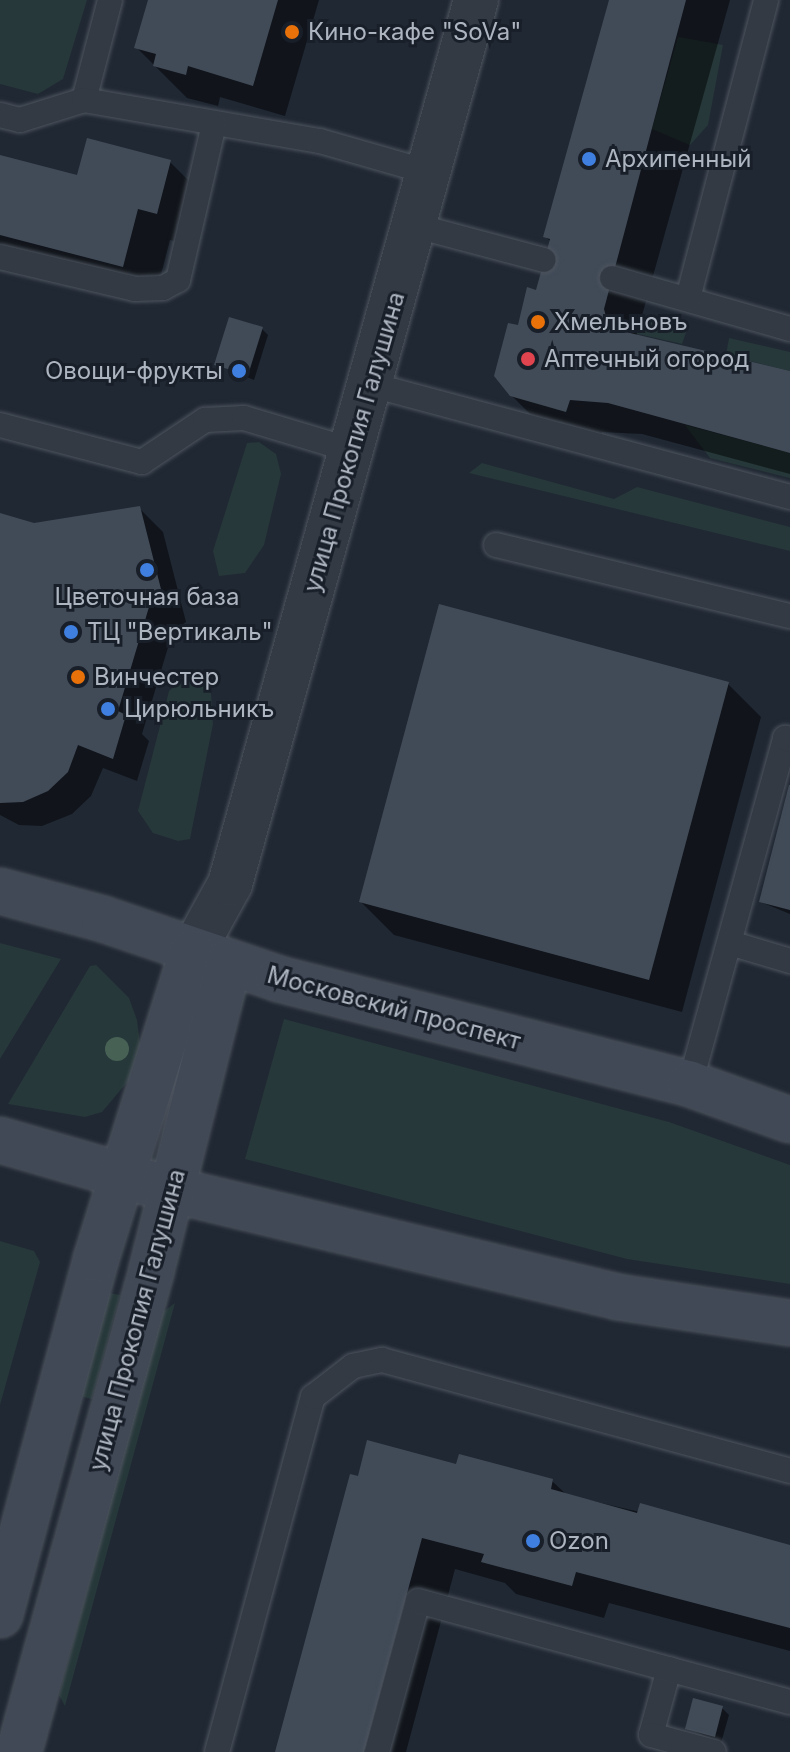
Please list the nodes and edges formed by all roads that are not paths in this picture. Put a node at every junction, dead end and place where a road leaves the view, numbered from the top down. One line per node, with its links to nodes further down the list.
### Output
1 (110, 0): 4 (lane)
2 (476, 0): 7 (street, улица Прокопия Галушина)
3 (766, 0): 12 (lane)
4 (84, 100): 5 (lane); 6 (lane)
5 (0, 115)
6 (214, 124): 7 (lane); 9 (lane)
7 (428, 172): 8 (street, улица Прокопия Галушина)
8 (416, 226): 10 (lane); 14 (street, улица Прокопия Галушина)
9 (0, 257)
10 (544, 260)
11 (612, 278): 12 (lane)
12 (688, 298): 13 (lane)
13 (790, 329)
14 (372, 385): 16 (street, улица Прокопия Галушина); 17 (lane)
15 (0, 425): 16 (lane)
16 (354, 451): 23 (street, улица Прокопия Галушина)
17 (790, 497)
18 (496, 545): 19 (lane)
19 (790, 616)
20 (790, 740): 22 (lane)
21 (0, 891): 23 (main road, Московский проспект)
22 (730, 943): 24 (lane); 25 (lane)
23 (210, 958): 25 (main road, Московский проспект); 28 (main road, улица Прокопия Галушина); 29 (main road, улица Прокопия Галушина)
24 (790, 961)
25 (690, 1084): 26 (main road, Московский проспект)
26 (790, 1120)
27 (0, 1140): 28 (main road)
28 (122, 1175): 29 (main road); 32 (main road, улица Прокопия Галушина)
29 (173, 1190): 30 (main road); 35 (main road, улица Прокопия Галушина)
30 (790, 1323)
31 (790, 1471): 36 (lane)
32 (0, 1615)
33 (669, 1669): 34 (lane); 37 (lane); 38 (lane)
34 (790, 1702)
35 (19, 1752)
36 (217, 1752)
37 (377, 1752)
38 (714, 1752)

